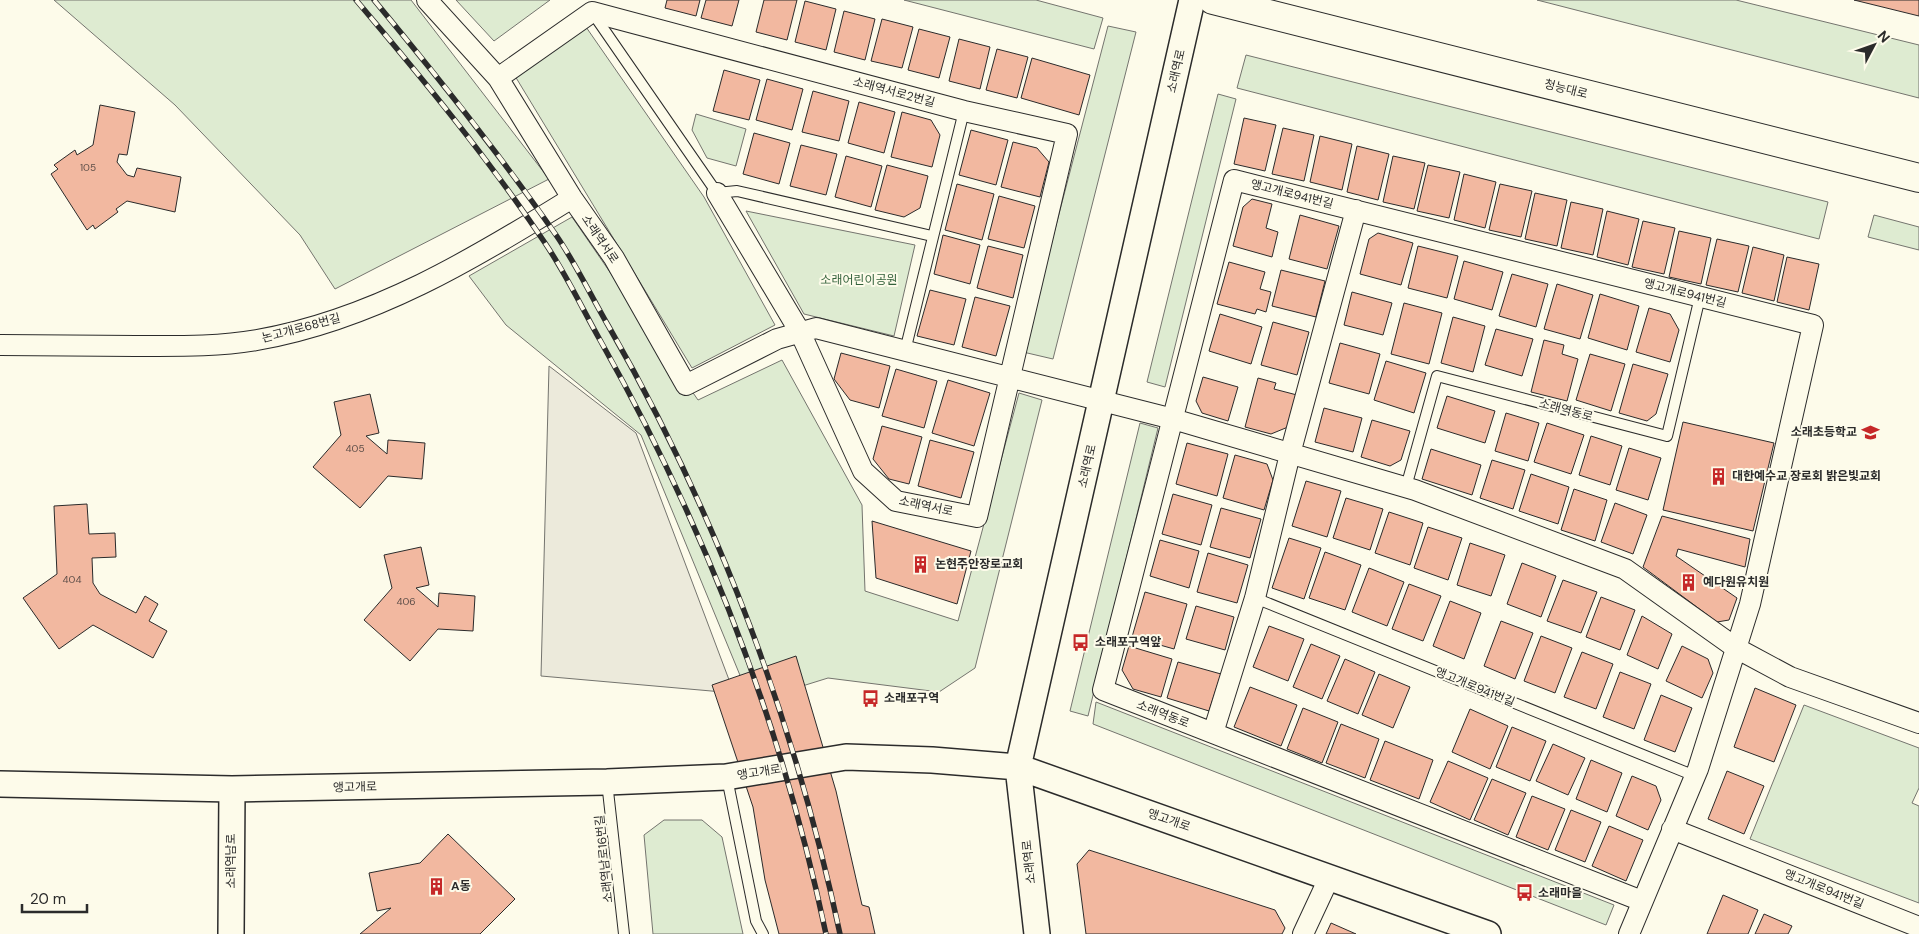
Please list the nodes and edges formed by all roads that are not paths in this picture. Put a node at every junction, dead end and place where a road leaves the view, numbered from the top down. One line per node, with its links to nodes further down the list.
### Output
1 (427, 0): 5 (street, 소래역서로)
2 (1192, 0): 18 (street, 소래역로)
3 (1213, 0): 7 (main road, 청능대로)
4 (592, 12): 5 (street); 6 (street, 소래역서로2번길); 9 (lane, 소래역서로)
5 (498, 78): 10 (street, 소래역서로)
6 (964, 111): 12 (lane); 17 (street, 소래역서로2번길)
7 (1919, 178)
8 (1234, 180): 11 (street, 앵고개로941번길); 19 (street, 소래역동로)
9 (717, 193): 12 (lane); 14 (street, 소래역서로)
10 (572, 198): 14 (street, 소래역서로); 15 (street, 논고개로68번길)
11 (1356, 210): 13 (street, 앵고개로941번길); 20 (street)
12 (932, 236): 16 (lane)
13 (1700, 297): 21 (lane, 소래역동로); 23 (street, 앵고개로941번길)
14 (800, 332): 16 (street, 소래역서로); 17 (street, 소래역서로)
15 (0, 345)
16 (905, 351): 17 (street, 소래역서로)
17 (1009, 376): 18 (street, 소래역서로)
18 (1102, 401): 19 (street); 26 (street, 소래역로)
19 (1173, 419): 20 (street); 25 (street, 소래역동로)
20 (1290, 454): 21 (street); 22 (street)
21 (1406, 487): 23 (street)
22 (1255, 598): 25 (street); 27 (lane, 앵고개로941번길)
23 (1736, 648): 24 (street); 27 (street, 앵고개로941번길)
24 (1919, 723)
25 (1213, 733): 34 (street)
26 (1018, 767): 28 (street, 앵고개로); 33 (street, 앵고개로); 41 (street, 소래역로)
27 (1695, 776): 32 (street, 앵고개로941번길)
28 (726, 777): 29 (street, 앵고개로); 35 (lane)
29 (608, 782): 31 (street, 앵고개로); 38 (lane, 소래역남로16번길)
30 (0, 784): 31 (street, 앵고개로)
31 (232, 789): 37 (street, 소래역남로)
32 (1672, 829): 34 (street, 앵고개로941번길); 36 (street, 앵고개로941번길)
33 (1330, 876): 42 (street); 43 (street, 앵고개로)
34 (1642, 901): 44 (street, 앵고개로941번길)
35 (756, 921): 39 (lane); 40 (lane)
36 (1919, 927)
37 (231, 934)
38 (624, 934)
39 (754, 934)
40 (763, 934)
41 (1037, 934)
42 (1303, 934)
43 (1488, 934)
44 (1629, 934)

